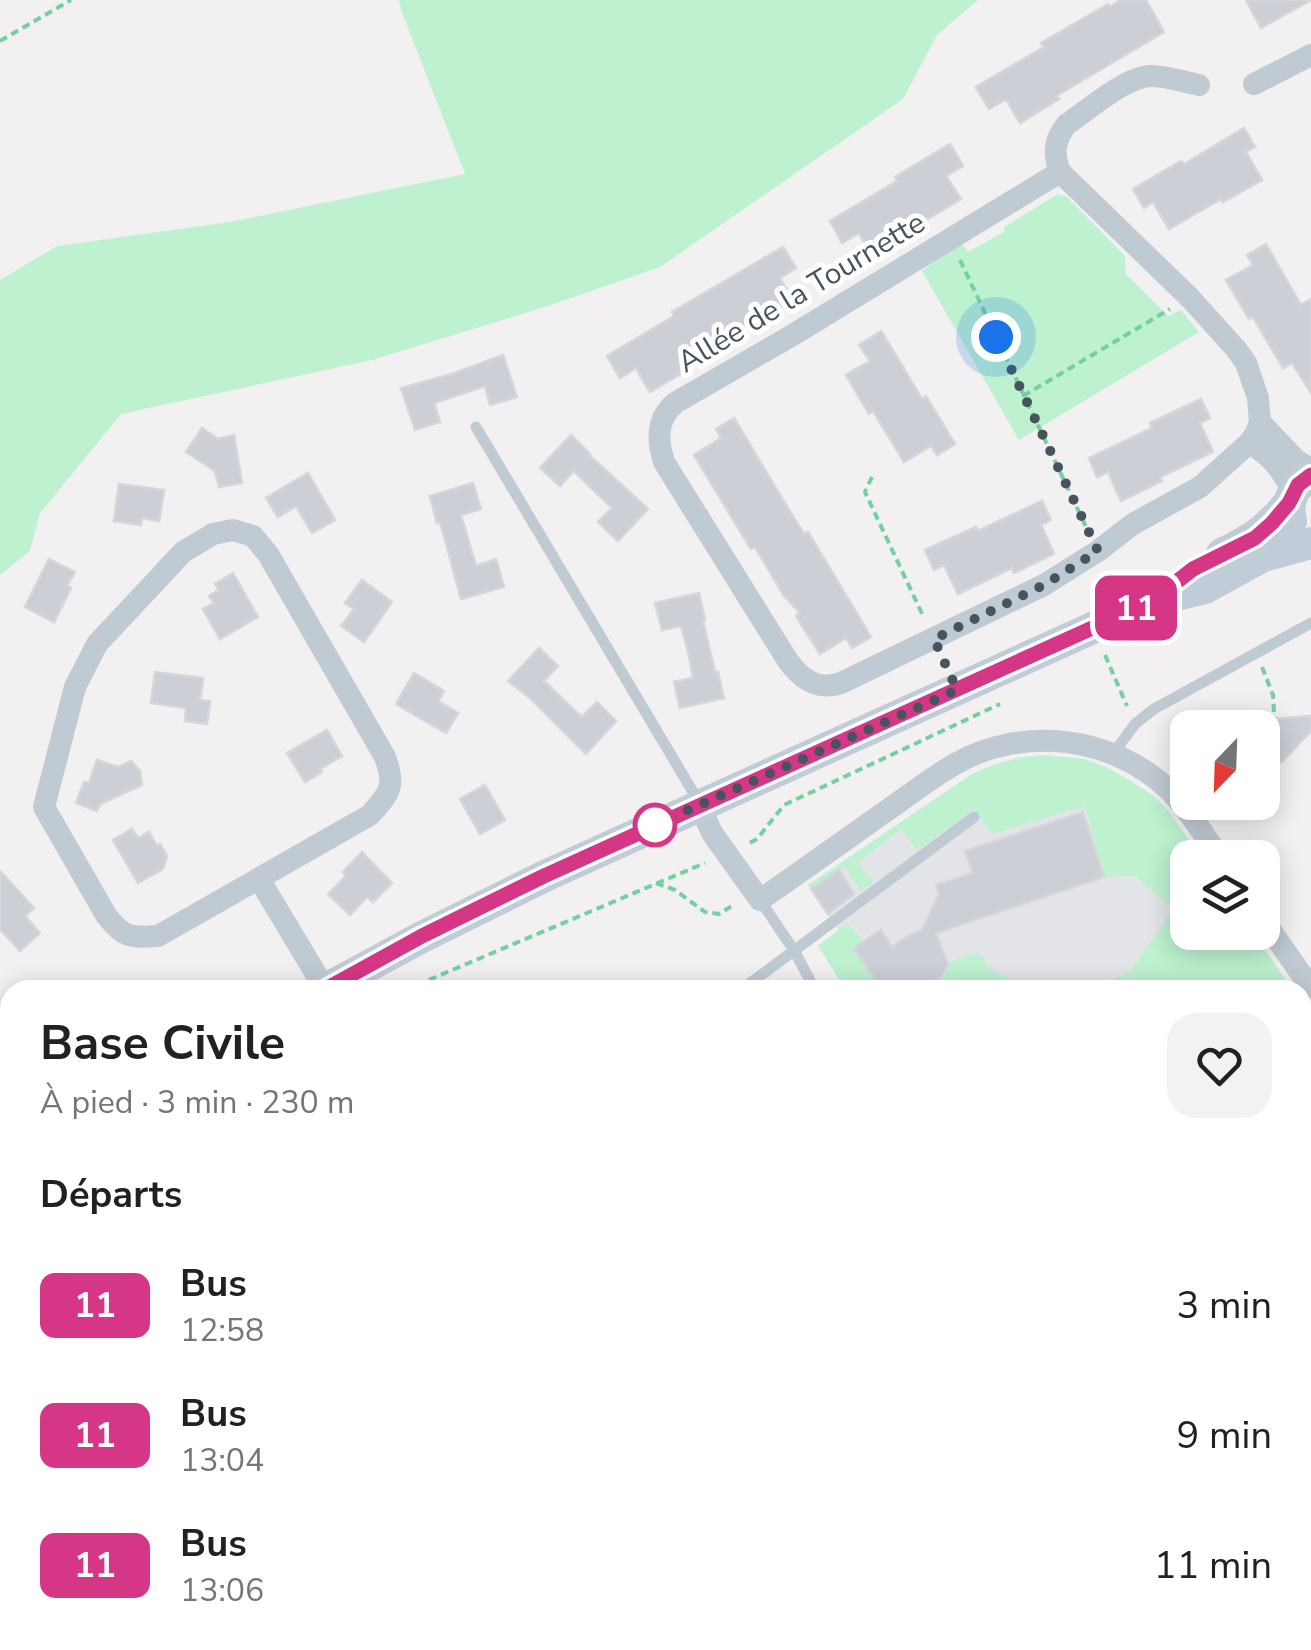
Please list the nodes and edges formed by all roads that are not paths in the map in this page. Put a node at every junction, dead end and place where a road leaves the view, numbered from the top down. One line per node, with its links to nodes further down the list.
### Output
1 (1311, 55): 2 (street)
2 (1254, 84)
3 (1199, 85): 4 (street)
4 (1060, 172): 5 (street); 7 (street, Allée de la Tournette)
5 (1260, 422): 7 (street, Allée de la Tournette); 8 (street)
6 (476, 427): 13 (lane)
7 (1249, 443): 8 (street)
8 (1301, 485): 9 (main road); 10 (main road)
9 (1311, 543): 10 (main road)
10 (1152, 601): 13 (main road)
11 (1311, 623): 12 (lane)
12 (1113, 754): 15 (street); 17 (street)
13 (700, 806): 17 (street); 21 (main road)
14 (974, 817): 19 (lane)
15 (1208, 840)
16 (258, 879): 16 (street); 20 (street)
17 (757, 896): 19 (lane)
18 (1280, 944): 24 (street)
19 (795, 952): 22 (lane); 23 (lane)
20 (319, 980)
21 (343, 980)
22 (756, 980)
23 (809, 980)
24 (1305, 980)

